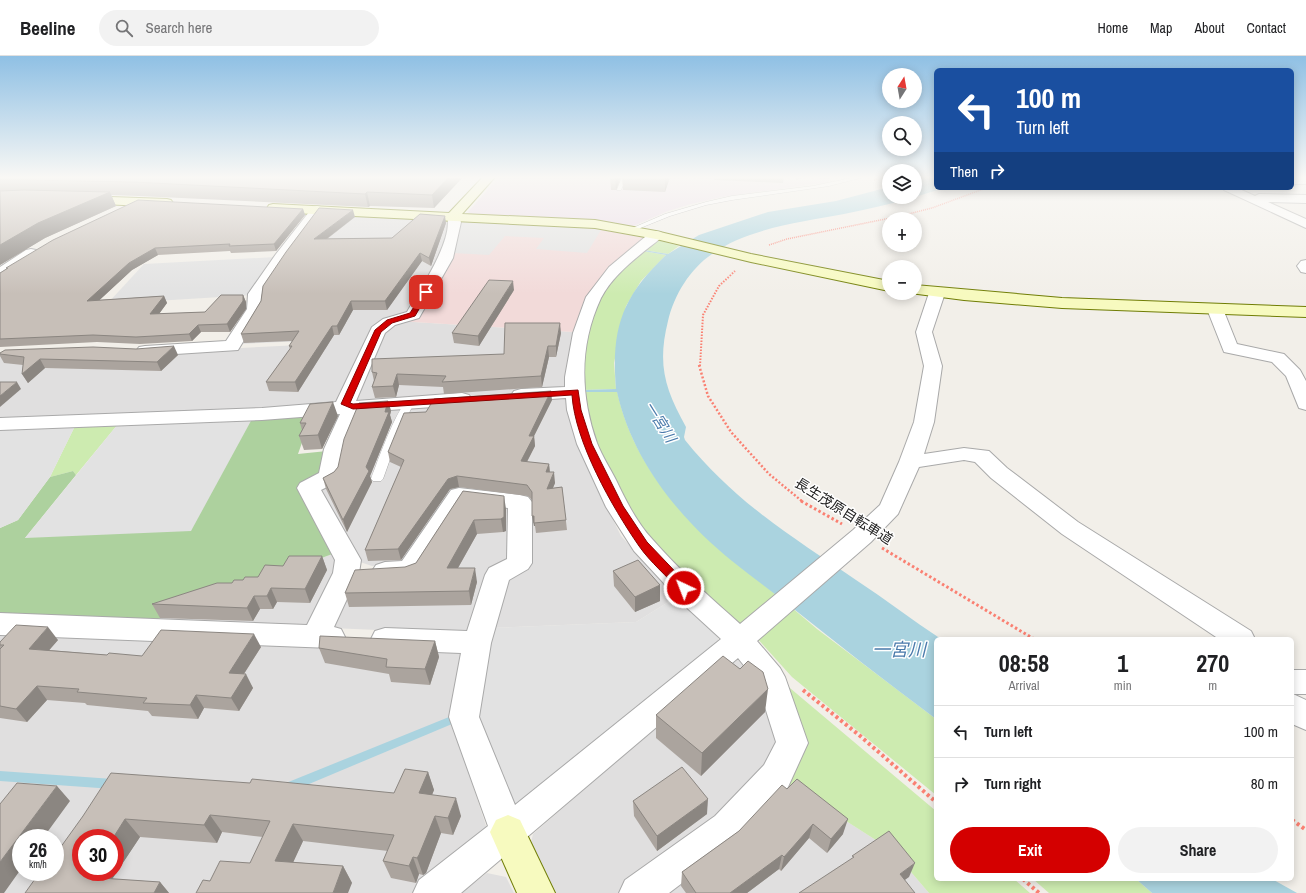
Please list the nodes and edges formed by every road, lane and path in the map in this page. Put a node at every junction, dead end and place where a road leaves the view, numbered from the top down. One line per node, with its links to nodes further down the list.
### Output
1 (312, 216): 20 (street)
2 (453, 216): 26 (street)
3 (454, 216): 8 (street)
4 (665, 216): 8 (lane)
5 (900, 216): 11 (path, 長生茂原自転車道)
6 (1290, 216): 7 (street)
7 (1306, 224)
8 (631, 230): 9 (street)
9 (658, 236): 11 (street); 21 (street)
10 (45, 246): 14 (street)
11 (751, 258): 15 (street); 30 (path, 長生茂原自転車道)
12 (1306, 264): 13 (street)
13 (1306, 269)
14 (0, 273)
15 (882, 285)
16 (922, 291): 17 (street)
17 (937, 293): 18 (street); 28 (street)
18 (1215, 309): 19 (street); 25 (street)
19 (1306, 312)
20 (133, 350)
21 (576, 392): 22 (street); 34 (street)
22 (504, 396)
23 (480, 397): 24 (street)
24 (409, 403): 26 (street); 29 (lane)
25 (1306, 404)
26 (353, 407): 27 (street); 31 (street)
27 (0, 424)
28 (910, 462): 30 (street); 36 (street)
29 (377, 479)
30 (861, 538): 34 (street); 35 (path, 長生茂原自転車道)
31 (346, 572): 33 (street); 37 (street)
32 (0, 624): 33 (street)
33 (316, 636): 37 (street)
34 (744, 636): 44 (street); 48 (street)
35 (1031, 637)
36 (1238, 637)
37 (477, 643): 44 (street)
38 (799, 687): 41 (path)
39 (1295, 687): 40 (street)
40 (1306, 717)
41 (934, 800)
42 (1294, 821): 43 (path)
43 (1306, 830)
44 (508, 832): 46 (street); 47 (street)
45 (1025, 881): 49 (path)
46 (432, 893)
47 (536, 893)
48 (638, 893)
49 (1039, 893)

